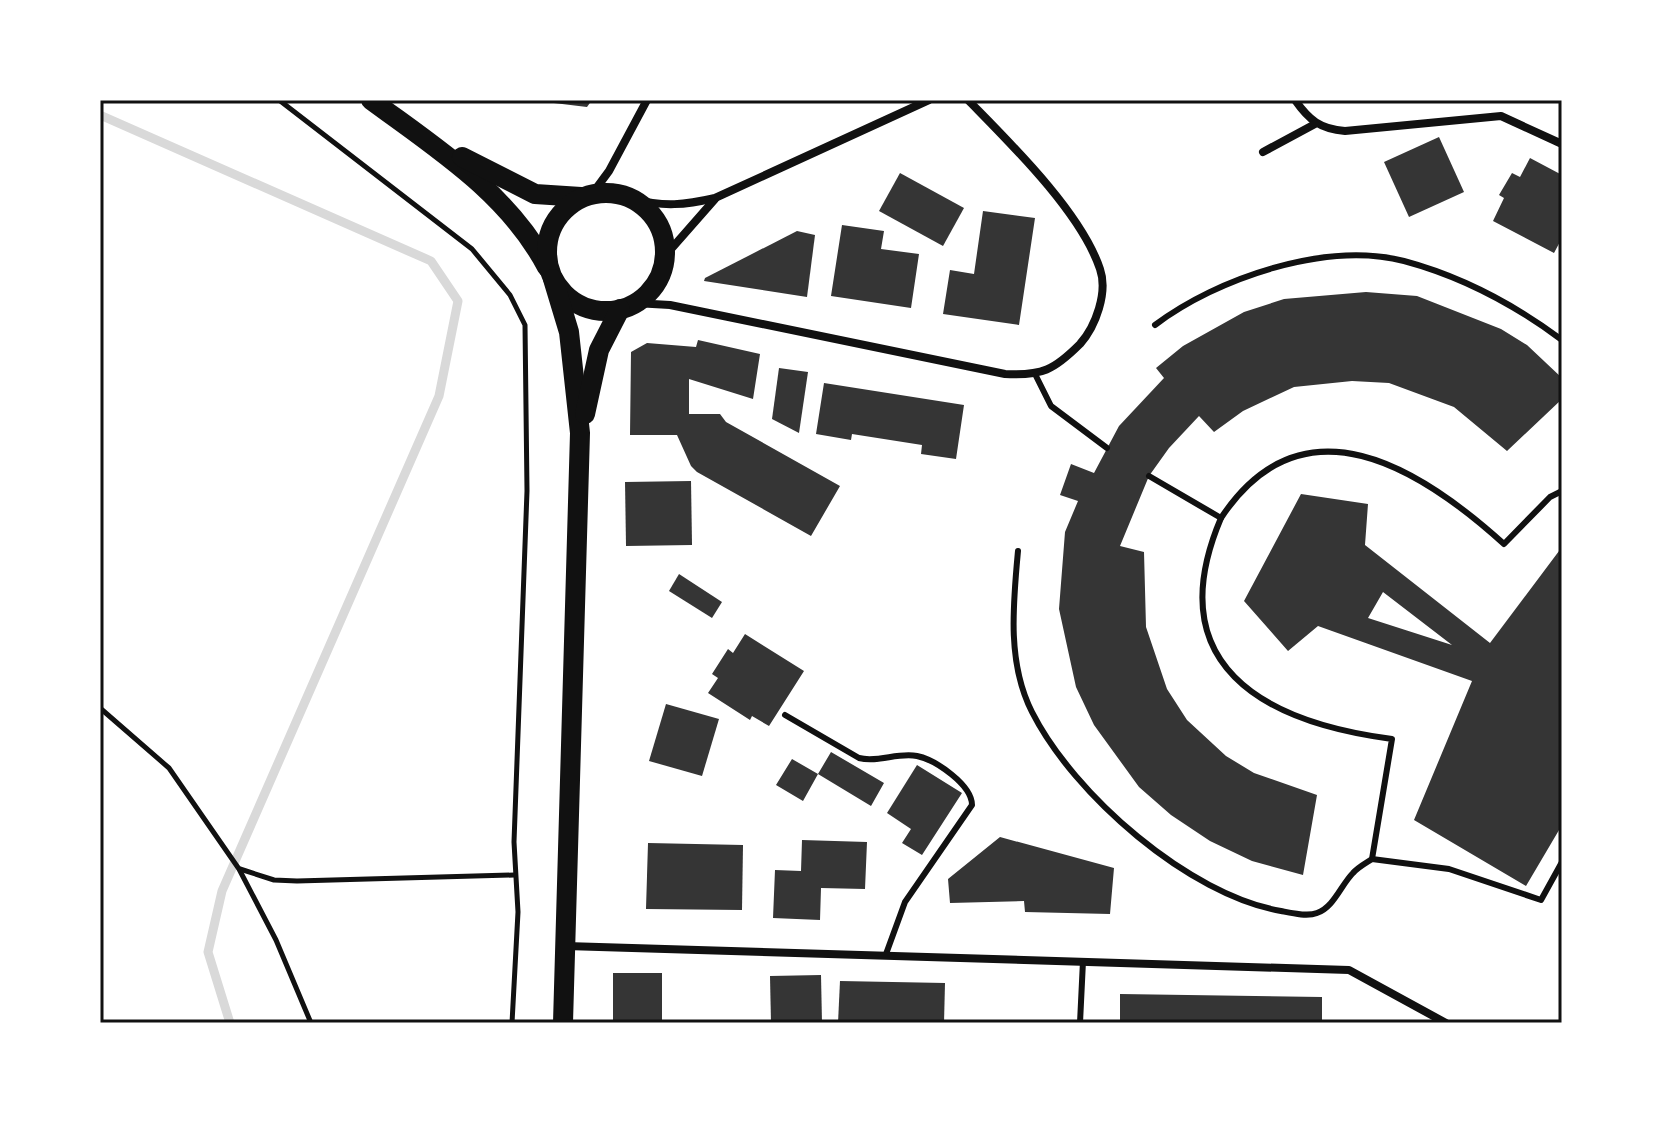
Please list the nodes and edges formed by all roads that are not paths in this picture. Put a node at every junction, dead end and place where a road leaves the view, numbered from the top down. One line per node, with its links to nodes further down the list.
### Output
1 (647, 100): 10 (street)
2 (929, 100): 11 (street)
3 (968, 100): 18 (street)
4 (1295, 100): 6 (street)
5 (374, 101): 7 (main road)
6 (1315, 124): 8 (street); 9 (street)
7 (422, 138): 10 (main road); 14 (main road)
8 (1562, 144)
9 (1263, 152)
10 (588, 196): 12 (main road); 14 (main road)
11 (715, 198): 12 (street); 13 (street)
12 (633, 199): 13 (main road)
13 (665, 256): 15 (main road)
14 (551, 275): 15 (main road); 19 (main road)
15 (628, 306): 18 (street); 19 (main road)
16 (1155, 325): 17 (lane)
17 (1562, 340)
18 (1036, 376): 20 (lane)
19 (580, 433): 28 (main road)
20 (1107, 448)
21 (1149, 476): 23 (lane)
22 (1562, 491): 23 (lane)
23 (1221, 518): 26 (lane)
24 (1018, 551): 26 (lane)
25 (785, 715): 29 (lane)
26 (1372, 859): 27 (lane)
27 (1562, 862)
28 (566, 946): 29 (street); 31 (main road)
29 (886, 954): 30 (street)
30 (1083, 961): 32 (lane); 33 (street)
31 (563, 1023)
32 (1080, 1023)
33 (1446, 1023)

